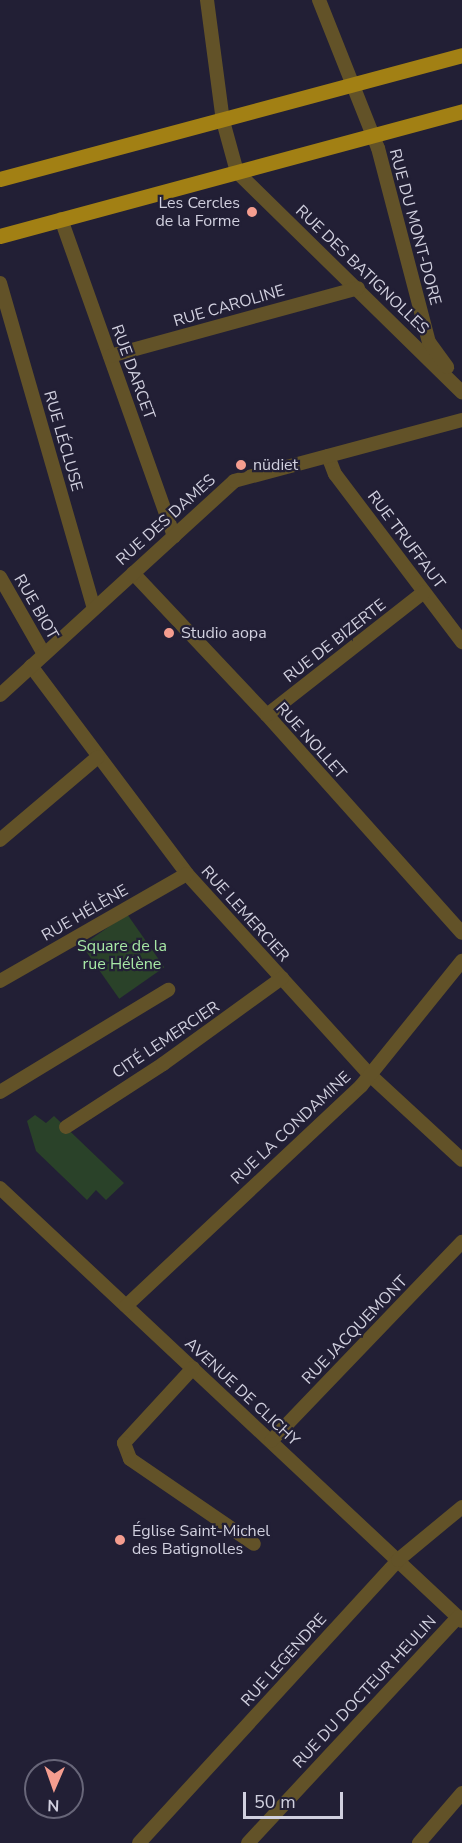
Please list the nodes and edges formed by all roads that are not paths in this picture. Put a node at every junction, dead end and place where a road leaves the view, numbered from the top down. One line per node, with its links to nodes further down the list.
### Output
1 (207, 0): 6 (street)
2 (319, 0): 4 (street, RUE DU MONT-DORE)
3 (462, 55): 4 (main road)
4 (355, 84): 6 (main road); 7 (street, RUE DU MONT-DORE)
5 (462, 111): 7 (main road)
6 (222, 121): 8 (street); 9 (main road)
7 (372, 135): 8 (main road); 15 (street, RUE DU MONT-DORE)
8 (237, 172): 10 (main road); 13 (street, RUE DES BATIGNOLLES)
9 (0, 179)
10 (61, 219): 11 (main road); 14 (street, RUE DARCET)
11 (0, 236)
12 (0, 283): 22 (street, RUE LÉCLUSE)
13 (358, 288): 14 (street, RUE CAROLINE); 15 (street, RUE DES BATIGNOLLES)
14 (110, 356): 18 (street, RUE DARCET)
15 (462, 390)
16 (462, 420): 17 (street, RUE DES DAMES)
17 (328, 456): 18 (street, RUE DES DAMES); 21 (street, RUE TRUFFAUT)
18 (174, 536): 19 (street, RUE DES DAMES)
19 (133, 573): 22 (street, RUE DES DAMES); 27 (street, RUE NOLLET)
20 (0, 577): 24 (street, RUE BIOT)
21 (424, 592): 23 (street, RUE TRUFFAUT); 27 (street, RUE DE BIZERTE)
22 (94, 609): 24 (street, RUE DES DAMES)
23 (462, 642)
24 (44, 654): 25 (street, RUE DES DAMES)
25 (31, 666): 26 (street, RUE DES DAMES); 28 (street, RUE LEMERCIER)
26 (0, 695)
27 (267, 715): 31 (street, RUE NOLLET)
28 (98, 756): 29 (street); 30 (street, RUE LEMERCIER)
29 (0, 840)
30 (187, 873): 33 (street, RUE LEMERCIER); 34 (street, RUE HÉLÈNE)
31 (462, 933)
32 (462, 961): 36 (street, RUE LA CONDAMINE)
33 (282, 978): 36 (street, RUE LEMERCIER); 38 (street, CITÉ LEMERCIER)
34 (0, 981)
35 (168, 990): 37 (street)
36 (370, 1075): 39 (street, RUE LEMERCIER); 42 (street, RUE LA CONDAMINE)
37 (0, 1092)
38 (66, 1127)
39 (462, 1160)
40 (0, 1188): 42 (street, AVENUE DE CLICHY)
41 (462, 1242): 44 (street, RUE JACQUEMONT)
42 (126, 1305): 43 (street, AVENUE DE CLICHY)
43 (193, 1368): 44 (street, AVENUE DE CLICHY); 46 (street)
44 (271, 1441): 47 (street, AVENUE DE CLICHY)
45 (462, 1507): 47 (street, RUE LEGENDRE)
46 (254, 1544)
47 (398, 1560): 48 (street, AVENUE DE CLICHY); 50 (street, RUE LEGENDRE)
48 (460, 1619): 51 (street, RUE DU DOCTEUR HEULIN)
49 (462, 1793): 52 (street)
50 (139, 1843)
51 (248, 1843)
52 (420, 1843)

